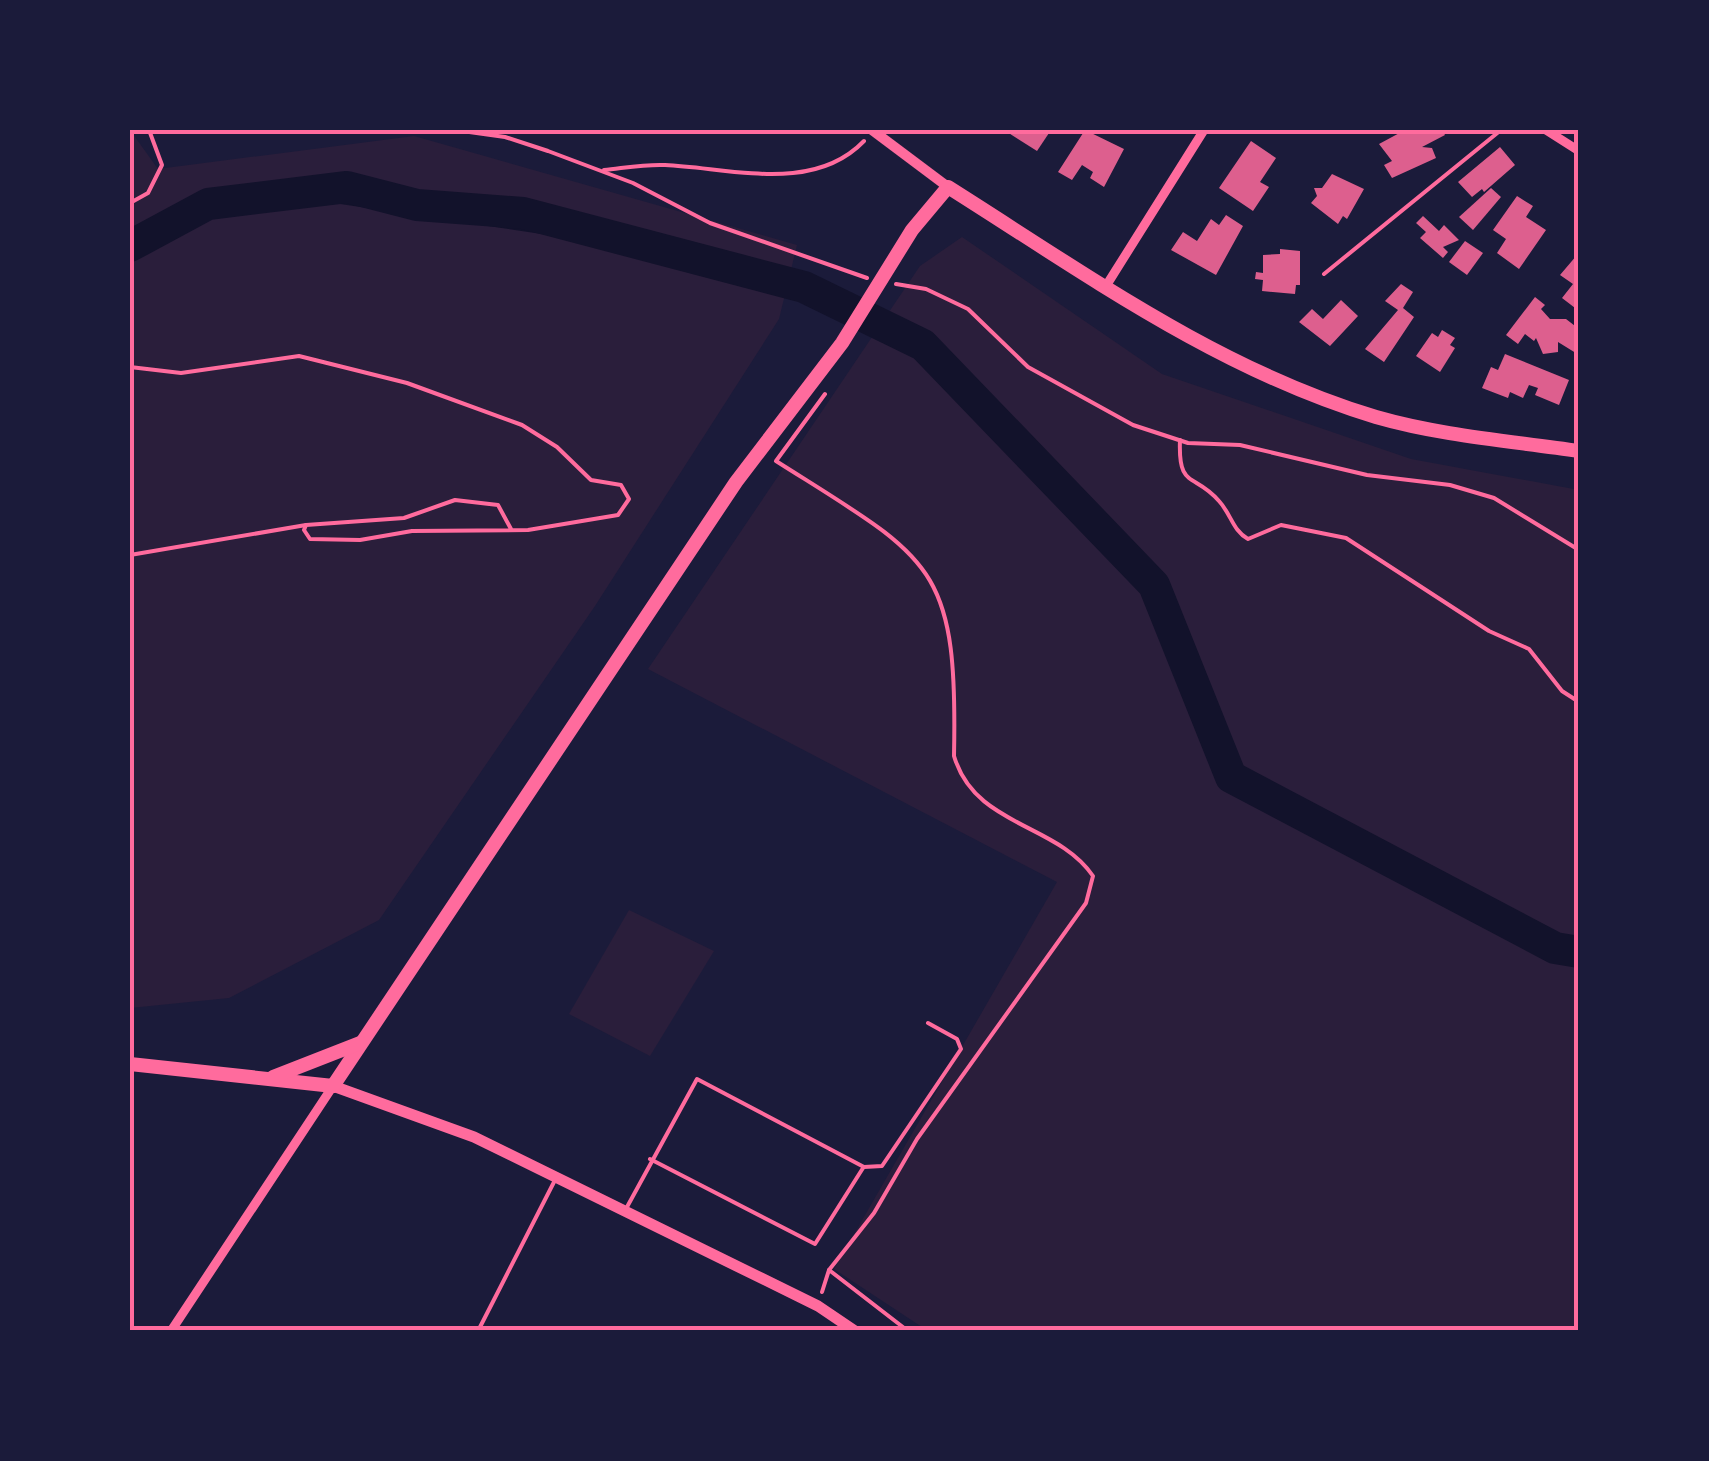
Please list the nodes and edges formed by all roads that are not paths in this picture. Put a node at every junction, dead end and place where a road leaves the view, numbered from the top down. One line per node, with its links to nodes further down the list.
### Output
1 (149, 130): 8 (lane)
2 (1204, 130): 10 (street)
3 (1501, 130): 9 (lane)
4 (1546, 130): 6 (street)
5 (873, 131): 7 (street)
6 (1579, 151)
7 (948, 187): 10 (main road); 17 (main road)
8 (130, 203)
9 (1324, 274)
10 (1106, 286): 12 (main road)
11 (130, 367): 14 (lane)
12 (1579, 451)
13 (306, 525): 14 (lane); 14 (lane); 15 (lane)
14 (511, 529)
15 (130, 555)
16 (928, 1024): 22 (lane)
17 (363, 1042): 19 (main road); 20 (main road)
18 (130, 1064): 19 (main road)
19 (268, 1079): 20 (main road)
20 (333, 1086): 23 (main road); 25 (street)
21 (650, 1159): 22 (lane); 22 (lane); 24 (lane)
22 (864, 1167)
23 (556, 1177): 24 (main road); 26 (lane)
24 (626, 1212): 27 (main road)
25 (171, 1331)
26 (478, 1331)
27 (856, 1331)

